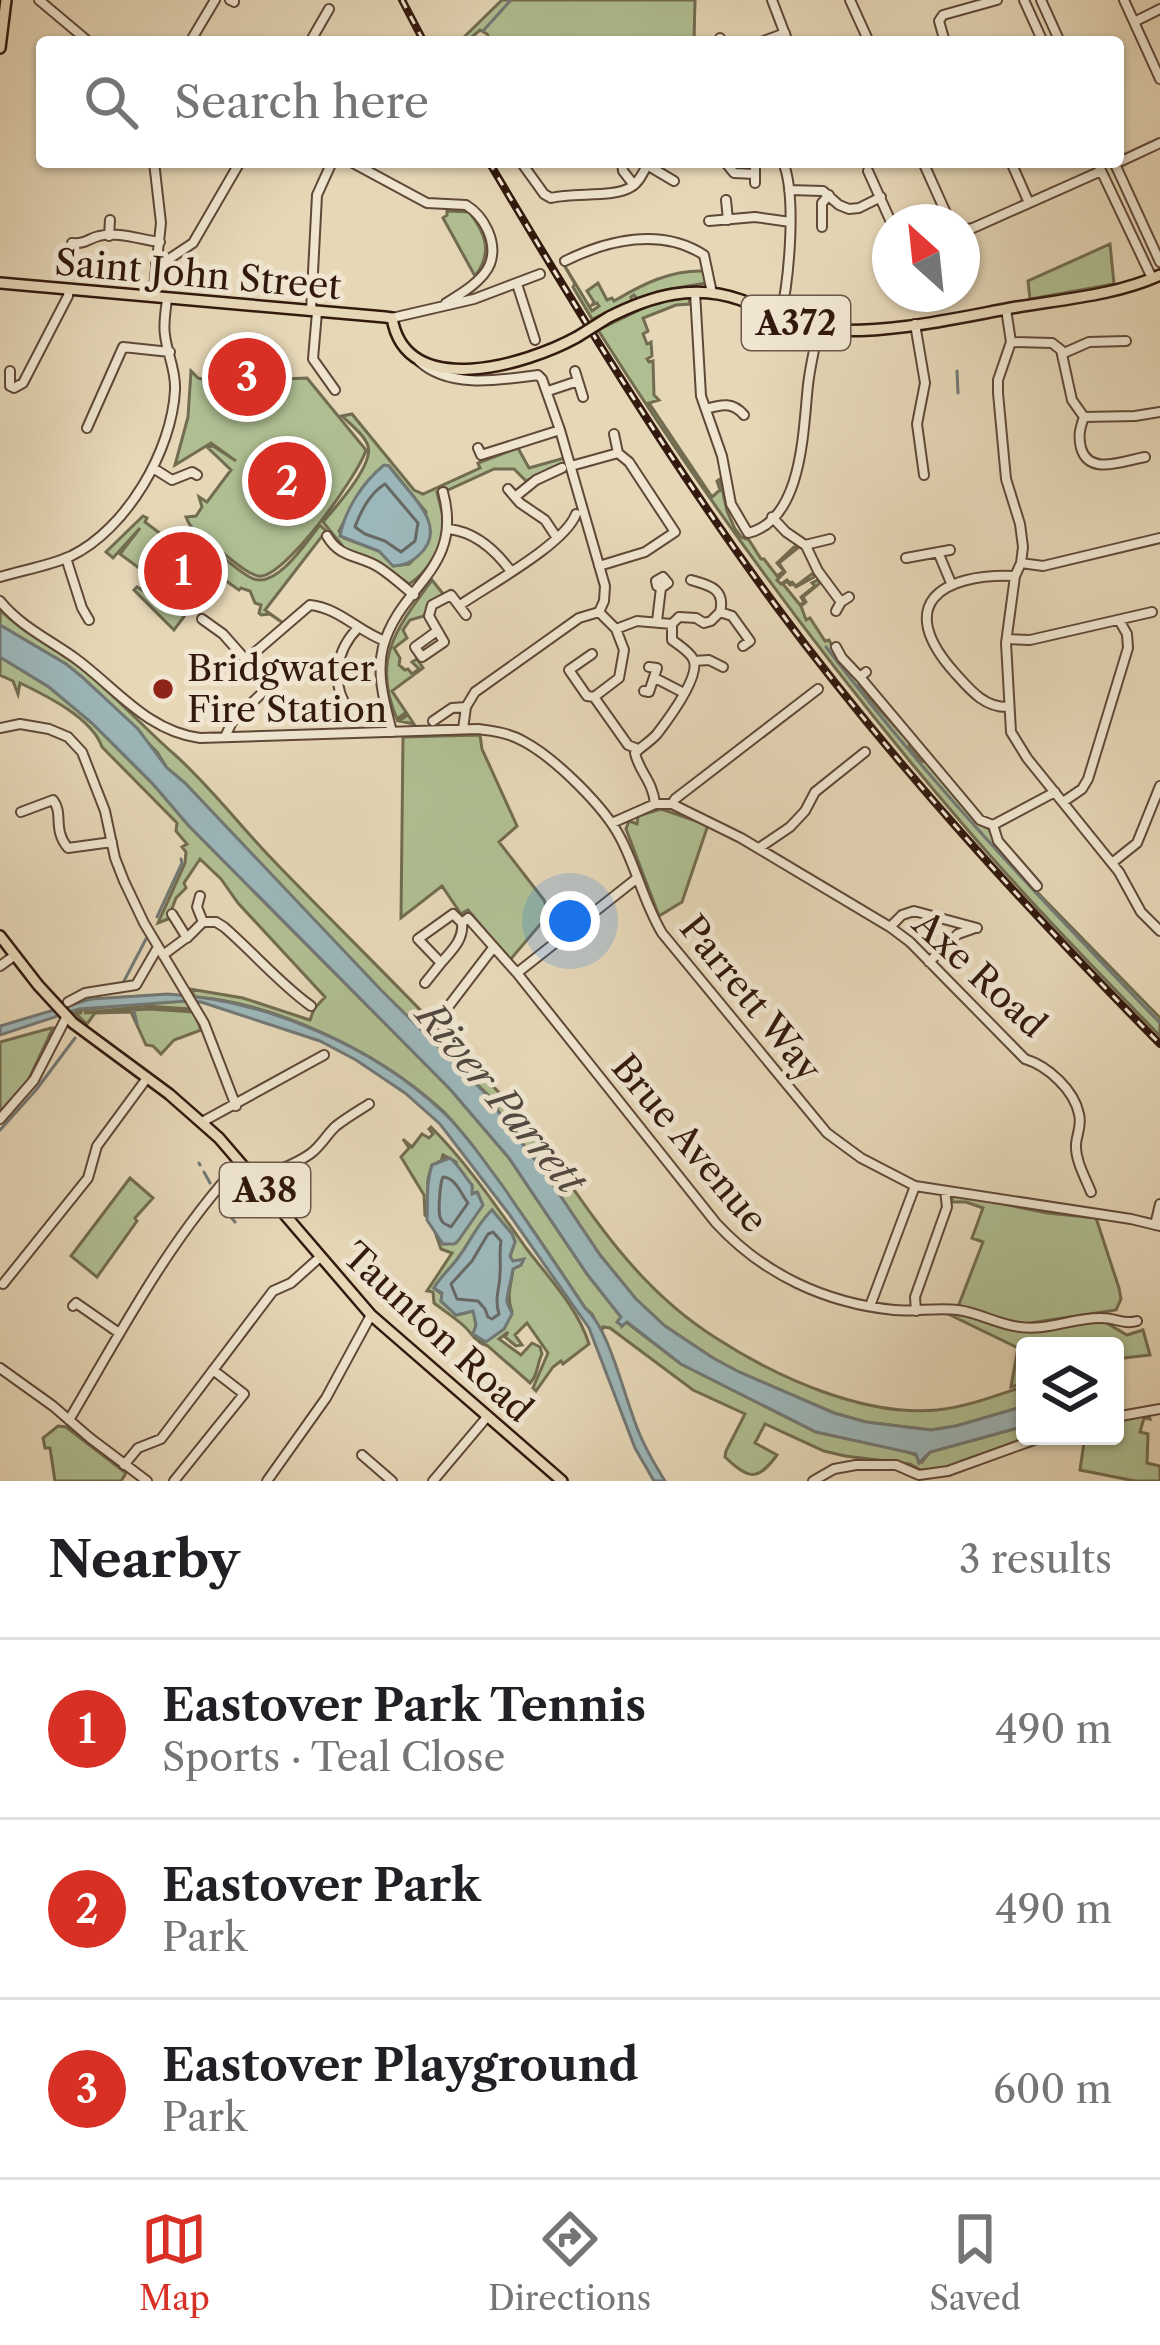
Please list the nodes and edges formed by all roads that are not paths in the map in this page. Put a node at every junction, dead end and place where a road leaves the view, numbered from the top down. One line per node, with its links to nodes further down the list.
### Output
1 (16, 0): 10 (street)
2 (39, 0): 16 (street)
3 (215, 0): 17 (street)
4 (772, 0): 19 (street)
5 (850, 0): 20 (street)
6 (997, 0): 21 (street)
7 (1024, 0): 15 (street)
8 (1041, 0): 13 (street)
9 (1124, 0): 14 (street)
10 (5, 5): 24 (main road)
11 (328, 9): 18 (street)
12 (1160, 9): 14 (street)
13 (1050, 20): 15 (street); 23 (street)
14 (1134, 22): 25 (street)
15 (1036, 26): 22 (street)
16 (82, 36)
17 (194, 36)
18 (313, 36)
19 (787, 36)
20 (866, 36)
21 (943, 36)
22 (1040, 36)
23 (1057, 36)
24 (0, 48)
25 (1160, 80)
26 (1160, 143): 27 (street)
27 (1124, 159)
28 (155, 168): 61 (street)
29 (237, 168): 65 (street)
30 (329, 168): 77 (street)
31 (362, 168): 75 (street)
32 (525, 168): 44 (street)
33 (623, 168): 44 (street)
34 (645, 168): 44 (street)
35 (655, 168): 43 (street)
36 (784, 168): 45 (street)
37 (926, 168): 53 (street)
38 (1014, 168): 50 (street)
39 (1095, 168): 50 (street)
40 (1100, 168): 51 (street)
41 (1116, 168): 48 (street)
42 (868, 171): 47 (street)
43 (674, 181)
44 (634, 185)
45 (789, 190): 46 (street); 57 (street)
46 (830, 195): 47 (street); 59 (street)
47 (881, 197): 52 (street)
48 (1130, 197): 51 (street); 64 (street)
49 (726, 200): 55 (street)
50 (1029, 203): 58 (street)
51 (1115, 203): 67 (street)
52 (884, 204)
53 (942, 204)
54 (110, 220): 60 (street)
55 (728, 220): 56 (street); 57 (street)
56 (709, 221)
57 (790, 221): 79 (street)
58 (980, 225)
59 (822, 226)
60 (109, 236): 61 (street); 62 (street)
61 (160, 242): 65 (street)
62 (72, 243)
63 (565, 261): 72 (street)
64 (1160, 262)
65 (156, 264): 73 (street)
66 (540, 274): 69 (street)
67 (1156, 277): 76 (main road, A372)
68 (0, 284): 70 (main road, Saint John Street)
69 (517, 284): 75 (street); 82 (street)
70 (69, 289): 73 (main road, Saint John Street); 89 (street)
71 (695, 292): 72 (main road, A372); 87 (main road, A372, bridge); 94 (street)
72 (712, 293): 79 (main road, A372)
73 (153, 297): 74 (main road, Saint John Street)
74 (166, 298): 77 (main road, Saint John Street); 85 (street)
75 (446, 303): 78 (street)
76 (1006, 309): 80 (main road, A372); 84 (street)
77 (314, 311): 78 (main road, Saint John Street); 90 (street)
78 (392, 318): 87 (main road)
79 (780, 318): 81 (main road, A372)
80 (915, 324): 81 (main road, A372); 107 (street)
81 (818, 329): 110 (street)
82 (535, 340)
83 (1126, 341): 86 (street)
84 (1011, 342): 86 (street); 121 (street)
85 (170, 352): 98 (street); 104 (street)
86 (1064, 353): 97 (street)
87 (419, 361): 91 (street)
88 (10, 371): 89 (street)
89 (23, 383): 93 (street)
90 (335, 390)
91 (548, 391): 92 (street); 99 (street)
92 (583, 397)
93 (15, 398)
94 (706, 409): 95 (street); 110 (street)
95 (743, 410)
96 (1160, 412): 97 (street)
97 (1084, 417): 103 (street)
98 (87, 428)
99 (560, 430): 101 (street); 105 (street)
100 (614, 434): 102 (street)
101 (478, 448)
102 (619, 453): 105 (street); 122 (street)
103 (1145, 457)
104 (153, 468): 106 (street); 119 (street)
105 (560, 471): 112 (street); 122 (street)
106 (196, 475)
107 (923, 475)
108 (443, 492): 111 (street)
109 (576, 514): 112 (street)
110 (772, 518): 116 (street)
111 (449, 529): 123 (street); 129 (street)
112 (557, 538): 123 (street)
113 (1160, 538): 121 (street)
114 (830, 539): 116 (street)
115 (327, 542): 129 (street)
116 (805, 545): 131 (street)
117 (950, 550): 118 (street)
118 (938, 552): 120 (street); 127 (street)
119 (66, 558): 125 (street); 138 (street)
120 (907, 558)
121 (1021, 563): 124 (street)
122 (599, 566): 133 (street)
123 (511, 571): 132 (street)
124 (1015, 576): 127 (street); 146 (street)
125 (0, 577)
126 (691, 580): 134 (street)
127 (951, 584): 162 (street)
128 (661, 587): 140 (street)
129 (414, 595): 147 (street)
130 (0, 602): 168 (street, Parrett Way)
131 (842, 603)
132 (460, 604): 136 (street); 144 (street)
133 (599, 612): 143 (street); 161 (street)
134 (720, 612): 141 (street); 149 (street)
135 (1152, 612): 139 (street)
136 (466, 615)
137 (202, 619): 142 (street)
138 (89, 620)
139 (1119, 620): 146 (street); 173 (street)
140 (657, 622): 141 (street); 143 (street)
141 (672, 624): 152 (street)
142 (358, 628): 147 (street); 148 (street)
143 (616, 629): 160 (street)
144 (437, 632)
145 (330, 639): 148 (street)
146 (1007, 640): 162 (street)
147 (385, 641): 167 (street)
148 (343, 646): 163 (street)
149 (743, 646)
150 (836, 647): 179 (street)
151 (592, 654): 160 (street)
152 (694, 661): 155 (street); 159 (street)
153 (294, 665): 168 (street)
154 (650, 667): 156 (street)
155 (723, 668)
156 (655, 678): 158 (street); 159 (street)
157 (818, 689): 175 (street)
158 (644, 691)
159 (684, 693): 169 (street)
160 (594, 697): 169 (street)
161 (466, 707): 164 (street); 166 (street)
162 (1009, 707): 172 (street)
163 (360, 710)
164 (434, 721)
165 (0, 728): 180 (street)
166 (463, 729): 167 (street, Parrett Way); 178 (street, Parrett Way)
167 (392, 732): 168 (street, Parrett Way)
168 (225, 736)
169 (638, 749): 174 (street)
170 (865, 752): 181 (street)
171 (1160, 786): 176 (street)
172 (1055, 792): 173 (street); 179 (street)
173 (1062, 802): 182 (street)
174 (656, 804): 175 (street, Axe Road); 178 (street, Axe Road)
175 (672, 804): 181 (street, Axe Road)
176 (1155, 811): 182 (street)
177 (21, 812): 180 (street)
178 (612, 823): 183 (street, Parrett Way)
179 (993, 825): 184 (street)
180 (112, 842): 194 (street)
181 (759, 848): 189 (street, Axe Road)
182 (1112, 863): 190 (street)
183 (636, 879): 199 (street); 213 (street, Parrett Way)
184 (1037, 886)
185 (200, 896): 187 (street)
186 (172, 914): 192 (street)
187 (203, 922): 192 (street); 202 (street)
188 (462, 923): 193 (street, Brue Avenue); 197 (street); 197 (street)
189 (890, 927): 196 (street, Axe Road); 196 (street)
190 (1160, 931)
191 (0, 937): 195 (main road, A38)
192 (187, 938): 194 (street)
193 (493, 948): 199 (street, Brue Avenue); 203 (street)
194 (161, 951): 201 (street); 208 (street)
195 (14, 956): 198 (street); 201 (main road, A38)
196 (929, 962): 215 (street, Axe Road)
197 (441, 963): 200 (street)
198 (0, 966)
199 (517, 973): 221 (street, Brue Avenue)
200 (424, 982)
201 (62, 1004): 204 (main road, A38)
202 (311, 1006)
203 (445, 1011)
204 (70, 1020): 206 (main road, Taunton Road / A38); 209 (street)
205 (324, 1055): 208 (street)
206 (147, 1078): 210 (main road, Taunton Road / A38); 219 (street)
207 (369, 1104): 212 (street)
208 (236, 1106): 210 (street)
209 (0, 1119)
210 (202, 1122): 211 (main road, Taunton Road / A38)
211 (242, 1162): 212 (main road, Taunton Road / A38); 225 (street)
212 (258, 1181): 218 (main road, Taunton Road / A38)
213 (915, 1186): 214 (street, Parrett Way); 221 (street)
214 (945, 1191): 217 (street, Parrett Way); 222 (street)
215 (1090, 1192)
216 (1160, 1204): 217 (street)
217 (1157, 1226)
218 (320, 1258): 223 (main road, Taunton Road / A38); 227 (street)
219 (3, 1285)
220 (76, 1302): 225 (street)
221 (870, 1306): 222 (street, Brue Avenue)
222 (916, 1311): 224 (street, Brue Avenue)
223 (371, 1316): 230 (main road, Taunton Road / A38); 237 (street)
224 (1137, 1322)
225 (119, 1333): 231 (street)
226 (0, 1368): 231 (street)
227 (213, 1370): 234 (street); 236 (street)
228 (1160, 1409): 229 (street)
229 (1124, 1415)
230 (488, 1418): 239 (street); 240 (main road, Taunton Road / A38)
231 (73, 1424): 234 (street)
232 (1020, 1445): 241 (street)
233 (362, 1455): 238 (street)
234 (124, 1465): 235 (street)
235 (147, 1481)
236 (174, 1481)
237 (267, 1481)
238 (392, 1481)
239 (433, 1481)
240 (562, 1481)
241 (813, 1481)

